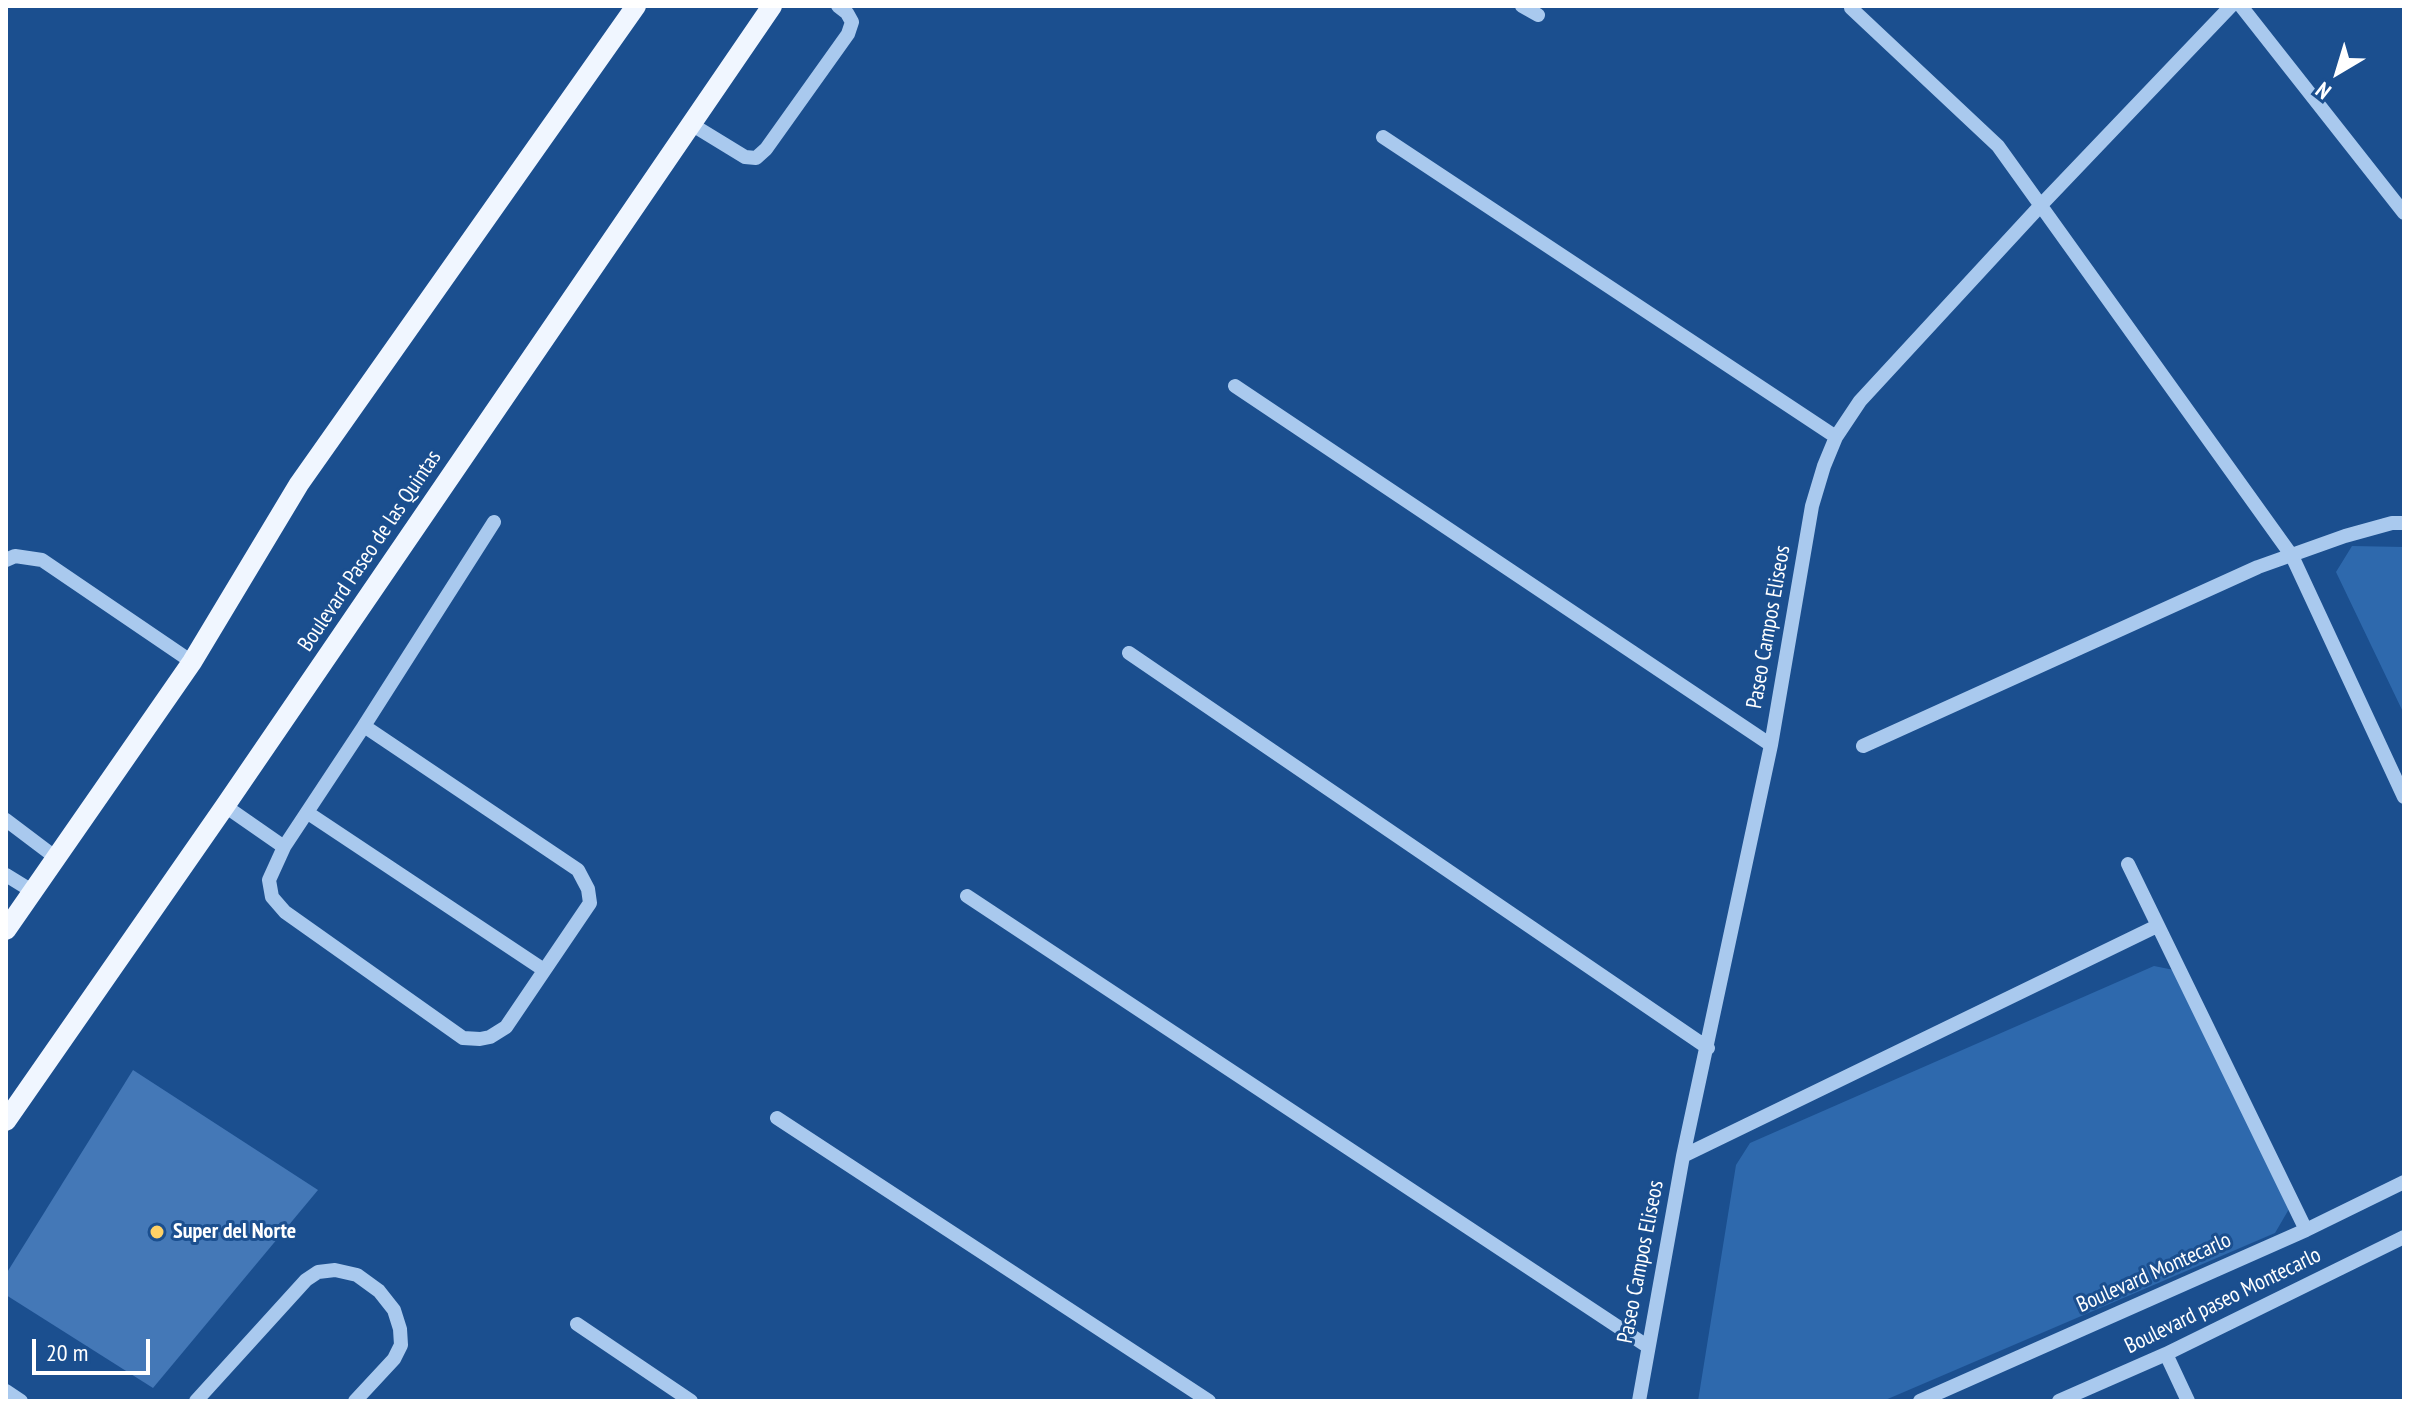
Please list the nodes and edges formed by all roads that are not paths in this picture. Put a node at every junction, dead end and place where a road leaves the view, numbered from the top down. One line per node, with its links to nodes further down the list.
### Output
1 (636, 6): 20 (main road)
2 (772, 6): 9 (main road, Boulevard Paseo de las Quintas)
3 (838, 6): 9 (street)
4 (1522, 6): 8 (street)
5 (2231, 6): 11 (street, Paseo Campos Eliseos)
6 (2241, 6): 12 (street)
7 (1851, 8): 11 (street)
8 (1538, 15)
9 (691, 124): 25 (main road, Boulevard Paseo de las Quintas)
10 (1383, 137): 14 (street)
11 (2041, 205): 14 (street, Paseo Campos Eliseos); 17 (street)
12 (2404, 213)
13 (1235, 386): 22 (street)
14 (1836, 437): 22 (street, Paseo Campos Eliseos)
15 (494, 522): 21 (street)
16 (2404, 523): 17 (street)
17 (2292, 556): 23 (street); 24 (street)
18 (6, 560): 20 (street)
19 (1129, 653): 37 (street)
20 (192, 662): 29 (main road)
21 (364, 726): 26 (street); 36 (street)
22 (1771, 745): 37 (street, Paseo Campos Eliseos)
23 (1863, 746)
24 (2404, 797)
25 (225, 806): 28 (street); 39 (main road, Boulevard Paseo de las Quintas)
26 (308, 813): 28 (street); 36 (street)
27 (6, 820): 29 (street)
28 (284, 847): 36 (street)
29 (55, 857): 32 (main road)
30 (2128, 864): 34 (street)
31 (6, 875): 32 (street)
32 (32, 891): 35 (main road)
33 (967, 896): 45 (street)
34 (2157, 926): 40 (street); 42 (street)
35 (6, 930)
36 (544, 970)
37 (1708, 1048): 40 (street, Paseo Campos Eliseos)
38 (777, 1118): 52 (street)
39 (6, 1121)
40 (1683, 1156): 45 (street, Paseo Campos Eliseos)
41 (2404, 1182): 42 (street, Boulevard Montecarlo)
42 (2306, 1230): 54 (street, Boulevard Montecarlo)
43 (2404, 1237): 46 (street, Boulevard paseo Montecarlo)
44 (577, 1324): 51 (street)
45 (1647, 1346): 53 (street, Paseo Campos Eliseos)
46 (2166, 1354): 55 (street, Boulevard paseo Montecarlo); 56 (street)
47 (6, 1391): 48 (street)
48 (21, 1401)
49 (196, 1401): 50 (street)
50 (355, 1401)
51 (691, 1401)
52 (1209, 1401)
53 (1639, 1401)
54 (1920, 1401)
55 (2059, 1401)
56 (2188, 1401)

